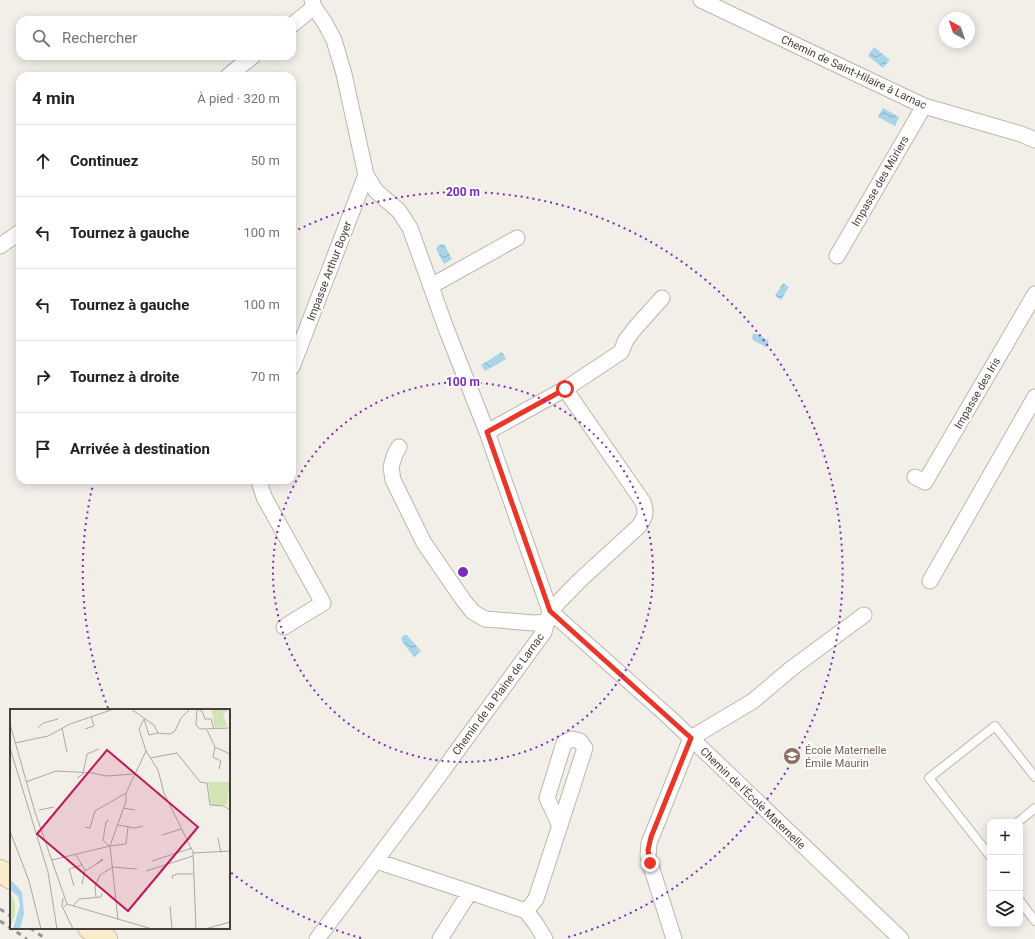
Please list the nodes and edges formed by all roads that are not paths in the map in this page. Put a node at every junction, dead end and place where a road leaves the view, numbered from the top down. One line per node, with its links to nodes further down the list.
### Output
1 (701, 0): 6 (street, Chemin de Saint-Hilaire à Larnac)
2 (313, 3): 3 (street); 8 (street)
3 (296, 21)
4 (248, 60): 5 (street)
5 (233, 72)
6 (924, 106): 7 (street, Chemin de Saint-Hilaire à Larnac); 12 (street, Impasse des Mûriers)
7 (1035, 140)
8 (366, 175): 13 (street); 16 (street, Impasse Arthur Boyer)
9 (16, 235): 11 (street)
10 (517, 238): 13 (street)
11 (0, 246)
12 (837, 256)
13 (431, 286): 19 (street)
14 (1035, 294): 21 (street, Impasse des Iris)
15 (662, 298): 17 (street)
16 (296, 357)
17 (565, 389): 19 (street); 25 (street, Chemin de la Plaine de Larnac)
18 (1035, 397): 23 (street)
19 (487, 432): 25 (street)
20 (399, 447): 25 (street)
21 (915, 477)
22 (260, 484): 26 (street)
23 (930, 581)
24 (864, 615): 27 (street)
25 (548, 617): 27 (street, Chemin de l'École Maternelle); 33 (street, Chemin de la Plaine de Larnac)
26 (284, 627)
27 (691, 738): 45 (street); 46 (street, Chemin de l'École Maternelle)
28 (1035, 777): 32 (lane)
29 (1035, 808): 30 (lane)
30 (1022, 819)
31 (560, 826): 31 (street); 38 (street)
32 (987, 849)
33 (376, 861): 36 (street); 42 (street, Chemin de la Plaine de Larnac)
34 (0, 871): 35 (main road)
35 (10, 877)
36 (470, 892): 38 (street); 43 (street)
37 (1023, 905): 39 (lane)
38 (526, 911): 44 (street)
39 (1035, 921)
40 (91, 929): 41 (main road)
41 (106, 939)
42 (317, 939)
43 (440, 939)
44 (545, 939)
45 (674, 939)
46 (901, 939)

